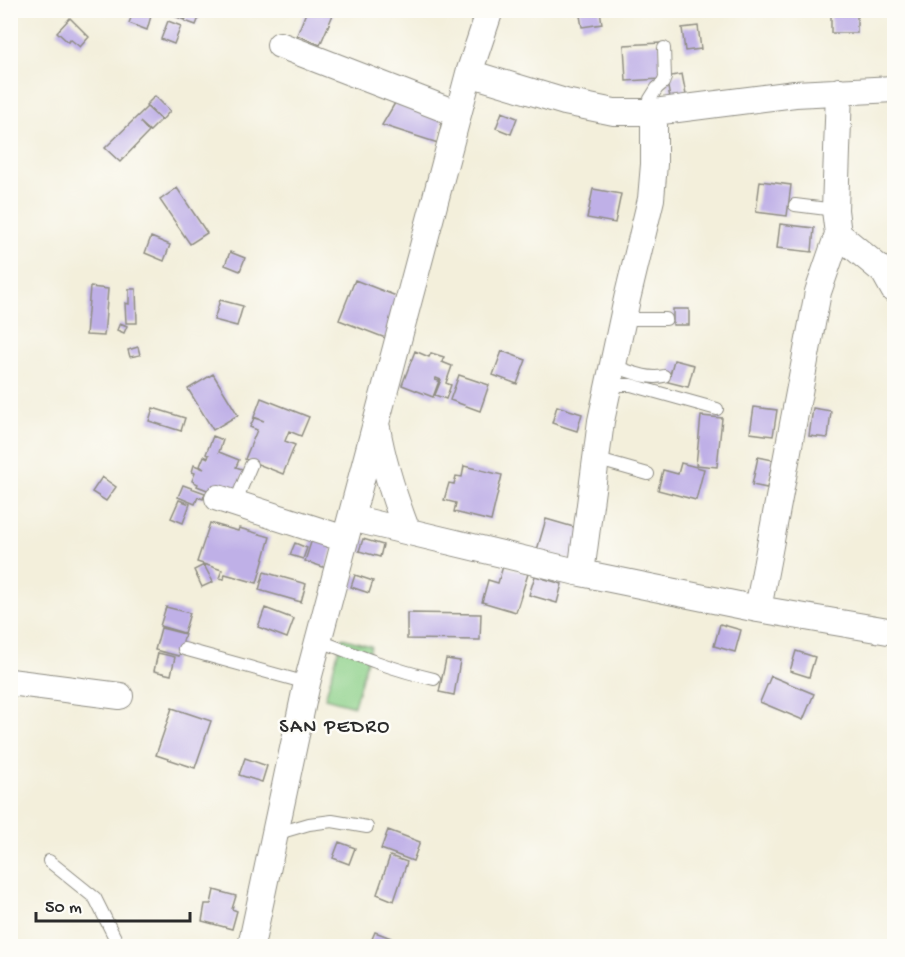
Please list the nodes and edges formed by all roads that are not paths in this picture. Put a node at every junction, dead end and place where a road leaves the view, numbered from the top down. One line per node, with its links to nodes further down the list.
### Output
1 (490, 10): 4 (street)
2 (280, 45): 8 (street)
3 (664, 48): 7 (lane)
4 (469, 72): 7 (street); 8 (street)
5 (894, 89): 6 (street)
6 (839, 91): 7 (street); 10 (street)
7 (650, 112): 12 (street)
8 (458, 114): 17 (street)
9 (795, 205): 10 (lane)
10 (837, 222): 11 (street); 25 (street)
11 (891, 279)
12 (623, 319): 13 (lane); 15 (street)
13 (666, 319)
14 (664, 376): 15 (lane)
15 (610, 378): 16 (lane); 18 (street)
16 (717, 409)
17 (376, 422): 22 (street); 23 (street)
18 (595, 459): 20 (lane); 24 (street)
19 (251, 465): 21 (lane)
20 (648, 474)
21 (227, 500): 22 (street)
22 (348, 528): 23 (street); 27 (street)
23 (407, 531): 24 (street)
24 (581, 573): 25 (street)
25 (758, 609): 26 (street)
26 (894, 632)
27 (318, 640): 29 (lane); 31 (street)
28 (184, 649): 31 (lane)
29 (434, 679)
30 (10, 682): 32 (street)
31 (307, 682): 34 (street)
32 (120, 696)
33 (366, 827): 34 (lane)
34 (275, 834): 37 (street)
35 (49, 861): 36 (lane)
36 (119, 946)
37 (251, 946)

